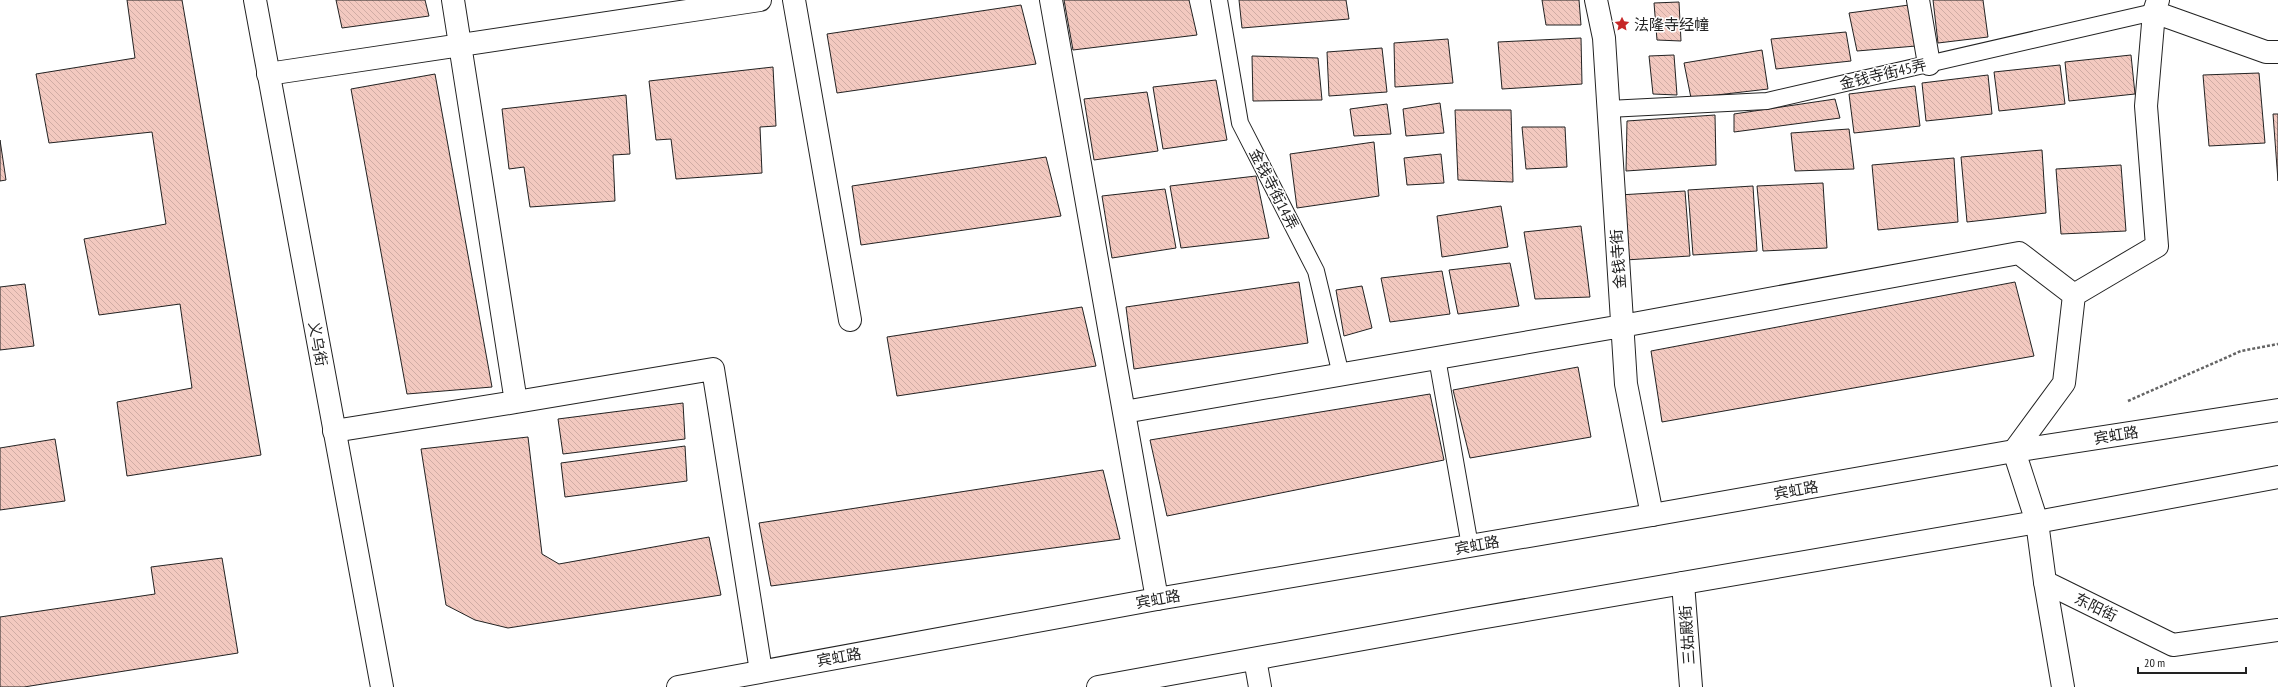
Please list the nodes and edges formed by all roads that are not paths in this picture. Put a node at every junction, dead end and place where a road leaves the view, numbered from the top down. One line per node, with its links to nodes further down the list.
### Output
1 (255, 0): 13 (street, 义乌街)
2 (453, 0): 10 (street)
3 (760, 0): 10 (street)
4 (794, 0): 16 (street)
5 (1051, 0): 22 (street)
6 (1219, 0): 19 (lane, 金钱寺街14弄)
7 (1596, 0): 14 (street, 金钱寺街)
8 (1918, 0): 12 (street)
9 (2156, 6): 11 (street); 12 (lane, 金钱寺街45弄); 15 (street)
10 (460, 45): 13 (street); 20 (street)
11 (2278, 52)
12 (1929, 64): 14 (lane, 金钱寺街45弄)
13 (268, 74): 23 (street, 义乌街)
14 (1608, 109): 17 (street, 金钱寺街)
15 (2074, 296): 17 (street); 24 (street)
16 (850, 320)
17 (1622, 326): 18 (street); 26 (street, 金钱寺街)
18 (1437, 358): 19 (street); 28 (lane)
19 (1341, 375): 22 (street)
20 (516, 402): 23 (street); 34 (street)
21 (2278, 410): 24 (street, 宾虹路)
22 (1124, 412): 31 (street)
23 (334, 431): 35 (street, 义乌街)
24 (2014, 451): 26 (street, 宾虹路); 27 (street)
25 (2278, 476): 27 (street)
26 (1652, 516): 28 (street, 宾虹路)
27 (2037, 522): 29 (street); 30 (street)
28 (1470, 546): 31 (street, 宾虹路)
29 (2045, 582): 32 (street, 东阳街); 40 (street)
30 (1683, 583): 33 (street); 39 (street, 三姑殿街)
31 (1156, 599): 34 (street, 宾虹路)
32 (2278, 630)
33 (1255, 659): 37 (street); 38 (street)
34 (761, 671): 36 (street, 宾虹路)
35 (382, 687)
36 (678, 687)
37 (1098, 687)
38 (1260, 687)
39 (1691, 687)
40 (2063, 687)

